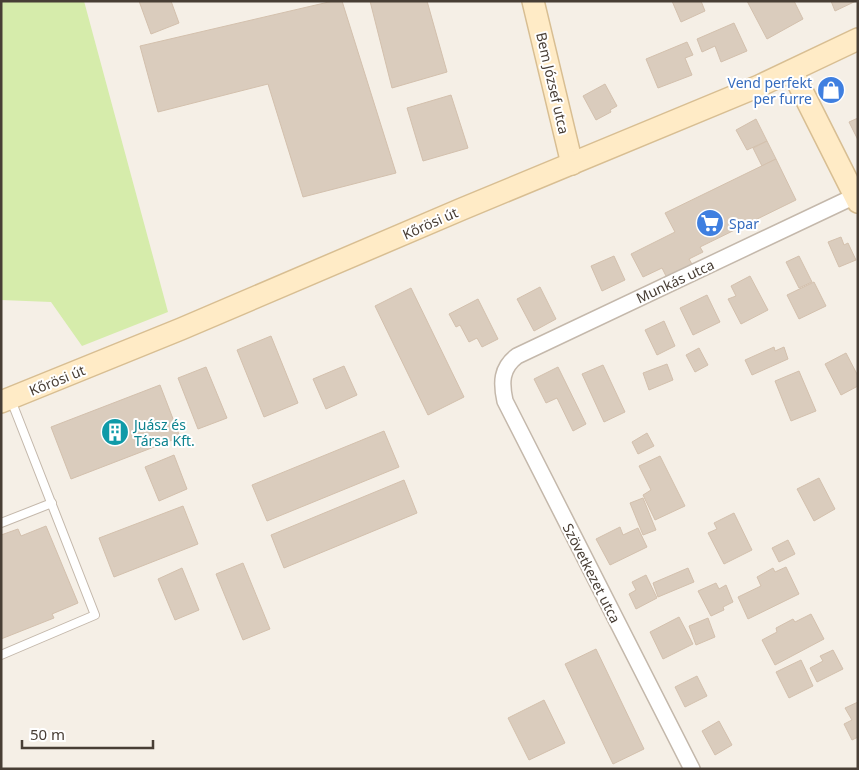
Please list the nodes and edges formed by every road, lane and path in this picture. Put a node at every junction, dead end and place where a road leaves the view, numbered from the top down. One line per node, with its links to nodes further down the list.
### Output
1 (533, 1): 4 (main road, Bem József utca)
2 (858, 39): 3 (main road, Kőrösi út)
3 (792, 71): 4 (main road, Kőrösi út); 5 (main road)
4 (572, 164): 7 (main road, Kőrösi út)
5 (856, 199): 6 (street, Munkás utca)
6 (503, 375): 11 (street, Szövetkezet utca)
7 (6, 400): 8 (lane)
8 (52, 504): 9 (lane); 10 (lane)
9 (1, 523)
10 (1, 655)
11 (692, 769)

